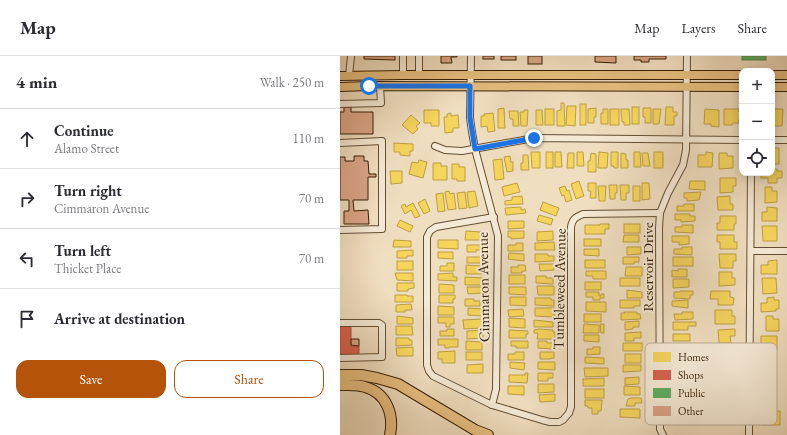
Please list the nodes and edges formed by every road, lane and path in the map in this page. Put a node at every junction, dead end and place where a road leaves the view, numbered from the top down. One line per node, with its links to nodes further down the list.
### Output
1 (351, 56): 14 (street)
2 (403, 56): 6 (street)
3 (419, 56): 7 (street)
4 (471, 56): 8 (street, Cimmaron Avenue)
5 (687, 56): 9 (street, Reservoir Drive)
6 (403, 75): 7 (main road); 14 (main road)
7 (419, 75): 8 (main road)
8 (471, 75): 9 (main road); 16 (street, Cimmaron Avenue)
9 (687, 75): 10 (main road); 18 (street, Reservoir Drive)
10 (739, 75)
11 (775, 75): 12 (main road)
12 (787, 75)
13 (340, 76): 14 (main road)
14 (349, 76)
15 (380, 86): 16 (main road); 17 (main road); 22 (street)
16 (470, 86): 18 (main road); 29 (street, Cimmaron Avenue)
17 (340, 87)
18 (687, 87): 19 (main road); 23 (street, Reservoir Drive)
19 (739, 87)
20 (775, 87): 21 (main road)
21 (787, 87)
22 (340, 104)
23 (687, 139): 24 (street); 29 (street); 31 (street, Reservoir Drive)
24 (739, 140)
25 (775, 140): 26 (street)
26 (787, 140)
27 (340, 143): 33 (street)
28 (435, 146): 29 (street)
29 (475, 149): 32 (street, Cimmaron Avenue)
30 (752, 176): 34 (street)
31 (660, 214): 37 (street, Reservoir Drive); 42 (street, Tumbleweed Avenue)
32 (494, 217): 42 (street, Cimmaron Avenue); 42 (street)
33 (340, 230)
34 (751, 251): 35 (street); 38 (street)
35 (787, 251)
36 (340, 323): 39 (street)
37 (660, 343)
38 (750, 343)
39 (340, 358)
40 (340, 375): 46 (highway)
41 (340, 385): 45 (highway)
42 (492, 405)
43 (660, 425): 47 (street, Reservoir Drive)
44 (748, 425): 48 (street)
45 (390, 435)
46 (488, 435)
47 (663, 435)
48 (748, 435)

